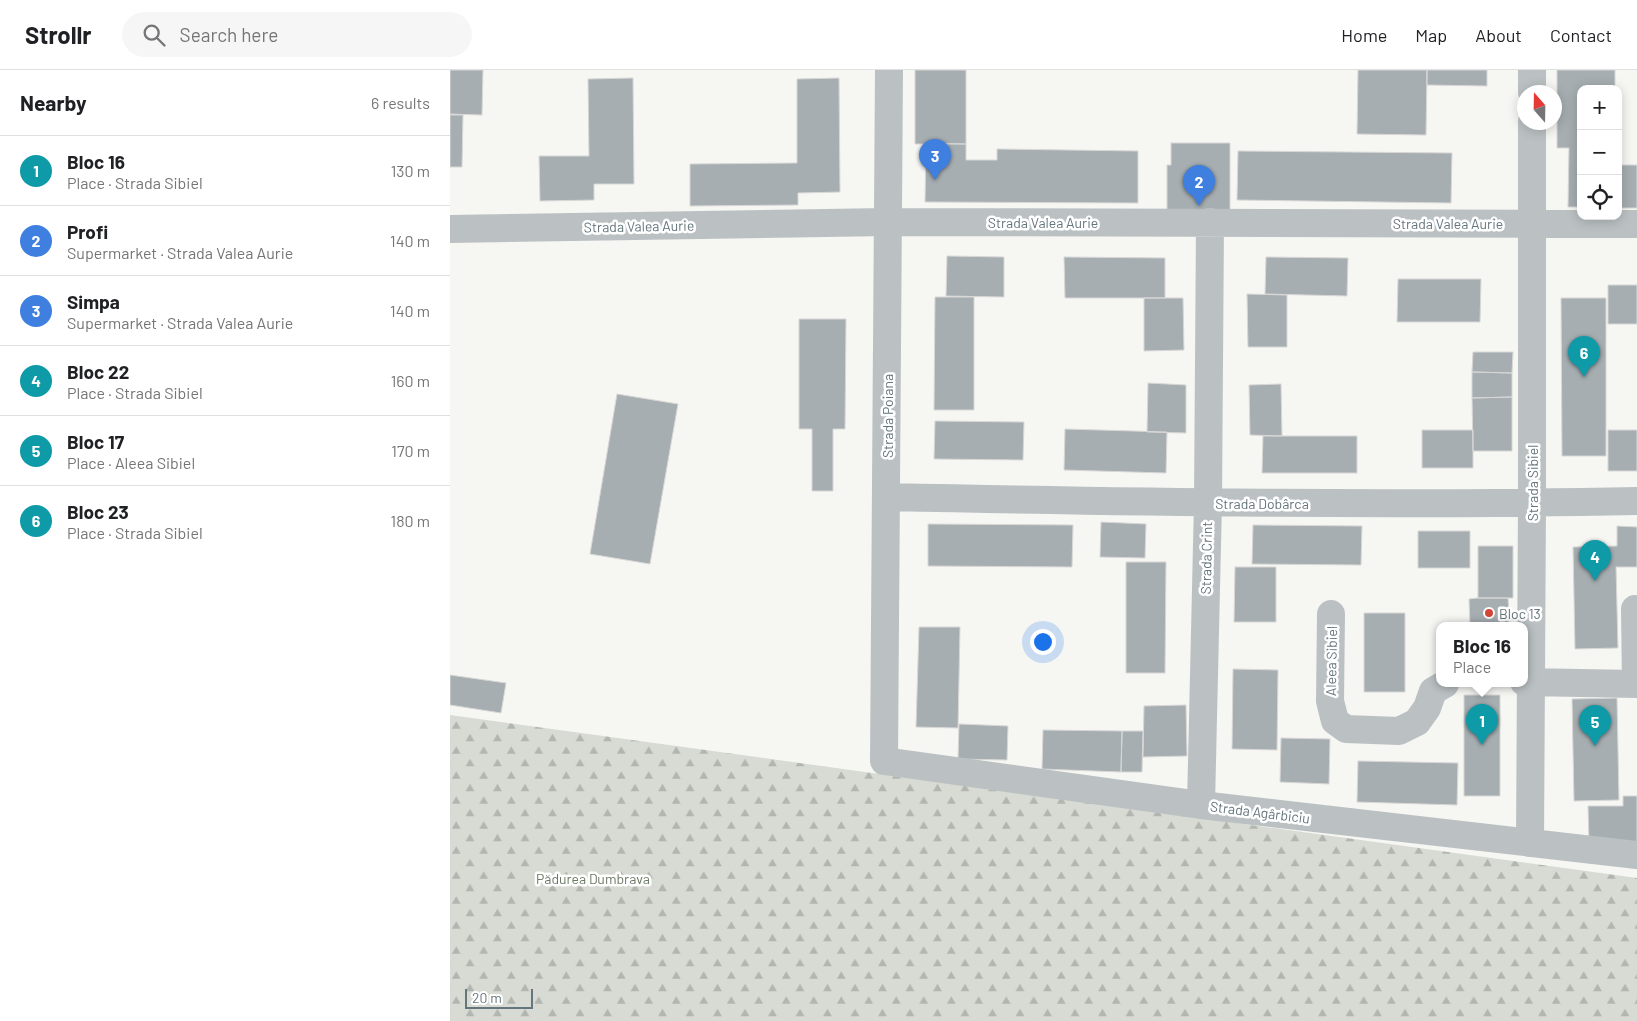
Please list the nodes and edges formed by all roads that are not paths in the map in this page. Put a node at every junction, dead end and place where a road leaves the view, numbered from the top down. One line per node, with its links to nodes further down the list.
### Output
1 (888, 70): 5 (street, Strada Poiana)
2 (1532, 70): 3 (street)
3 (1532, 85)
4 (1532, 130): 7 (street, Strada Sibiel)
5 (888, 222): 6 (street, Strada Valea Aurie); 9 (street, Strada Valea Aurie); 10 (street, Strada Poiana)
6 (1210, 222): 7 (street, Strada Valea Aurie); 12 (street, Strada Crint)
7 (1531, 224): 8 (street, Strada Valea Aurie); 13 (street, Strada Sibiel)
8 (1637, 224)
9 (450, 230)
10 (886, 497): 12 (street, Strada Dobârca); 19 (street, Strada Poiana)
11 (1637, 501): 13 (street, Strada Dobârca)
12 (1208, 502): 13 (street, Strada Dobârca); 20 (street, Strada Crint)
13 (1532, 504): 16 (street, Strada Sibiel)
14 (1635, 608): 17 (street)
15 (1331, 614): 18 (street, Aleea Sibiel)
16 (1528, 682): 17 (street); 21 (street, Strada Sibiel)
17 (1636, 684)
18 (1440, 687)
19 (884, 761): 20 (street, Strada Agârbiciu)
20 (1201, 805): 21 (street, Strada Agârbiciu)
21 (1530, 843): 22 (street, Strada Agârbiciu)
22 (1637, 855)

